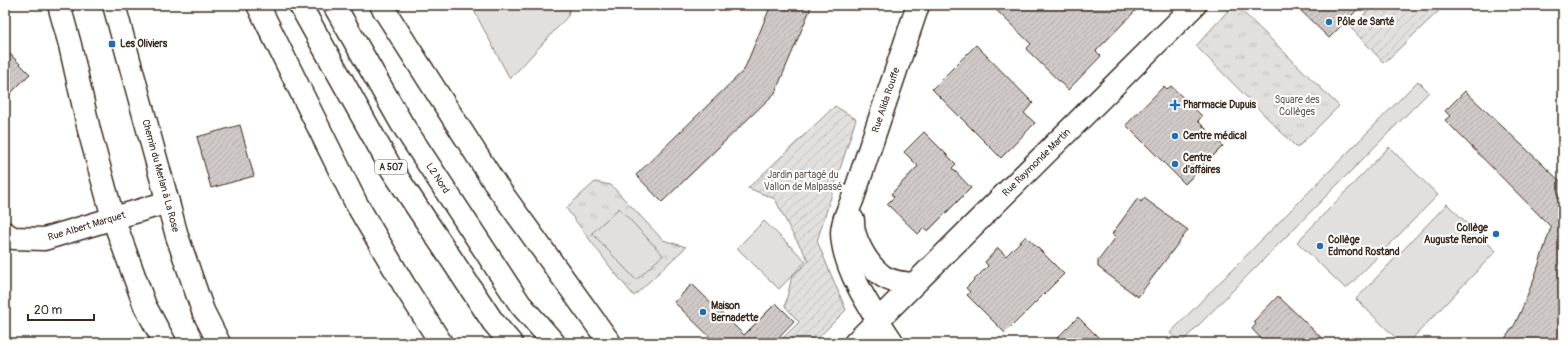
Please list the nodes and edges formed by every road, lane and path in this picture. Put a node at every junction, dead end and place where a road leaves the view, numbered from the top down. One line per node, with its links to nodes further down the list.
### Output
1 (58, 5): 11 (main road)
2 (114, 5): 10 (main road, Chemin du Merlan à La Rose)
3 (258, 5): 17 (main road)
4 (300, 5): 18 (main road, A 507)
5 (334, 5): 19 (main road, L2 Nord)
6 (380, 5): 20 (main road)
7 (918, 5): 9 (main road, Rue Alida Rouffe)
8 (1195, 5): 13 (main road, Rue Raymonde Martin)
9 (854, 195): 13 (main road, Rue Alida Rouffe); 14 (main road, Rue Alida Rouffe)
10 (168, 202): 11 (main road, Rue Albert Marquet); 16 (main road, Chemin du Merlan à La Rose)
11 (114, 218): 12 (main road, Rue Albert Marquet); 15 (main road)
12 (5, 233)
13 (914, 284): 14 (main road, Rue Raymonde Martin)
14 (878, 320): 21 (main road, Rue Raymonde Martin); 22 (main road)
15 (165, 343)
16 (219, 343)
17 (441, 343)
18 (512, 343)
19 (554, 343)
20 (610, 343)
21 (855, 343)
22 (892, 343)

